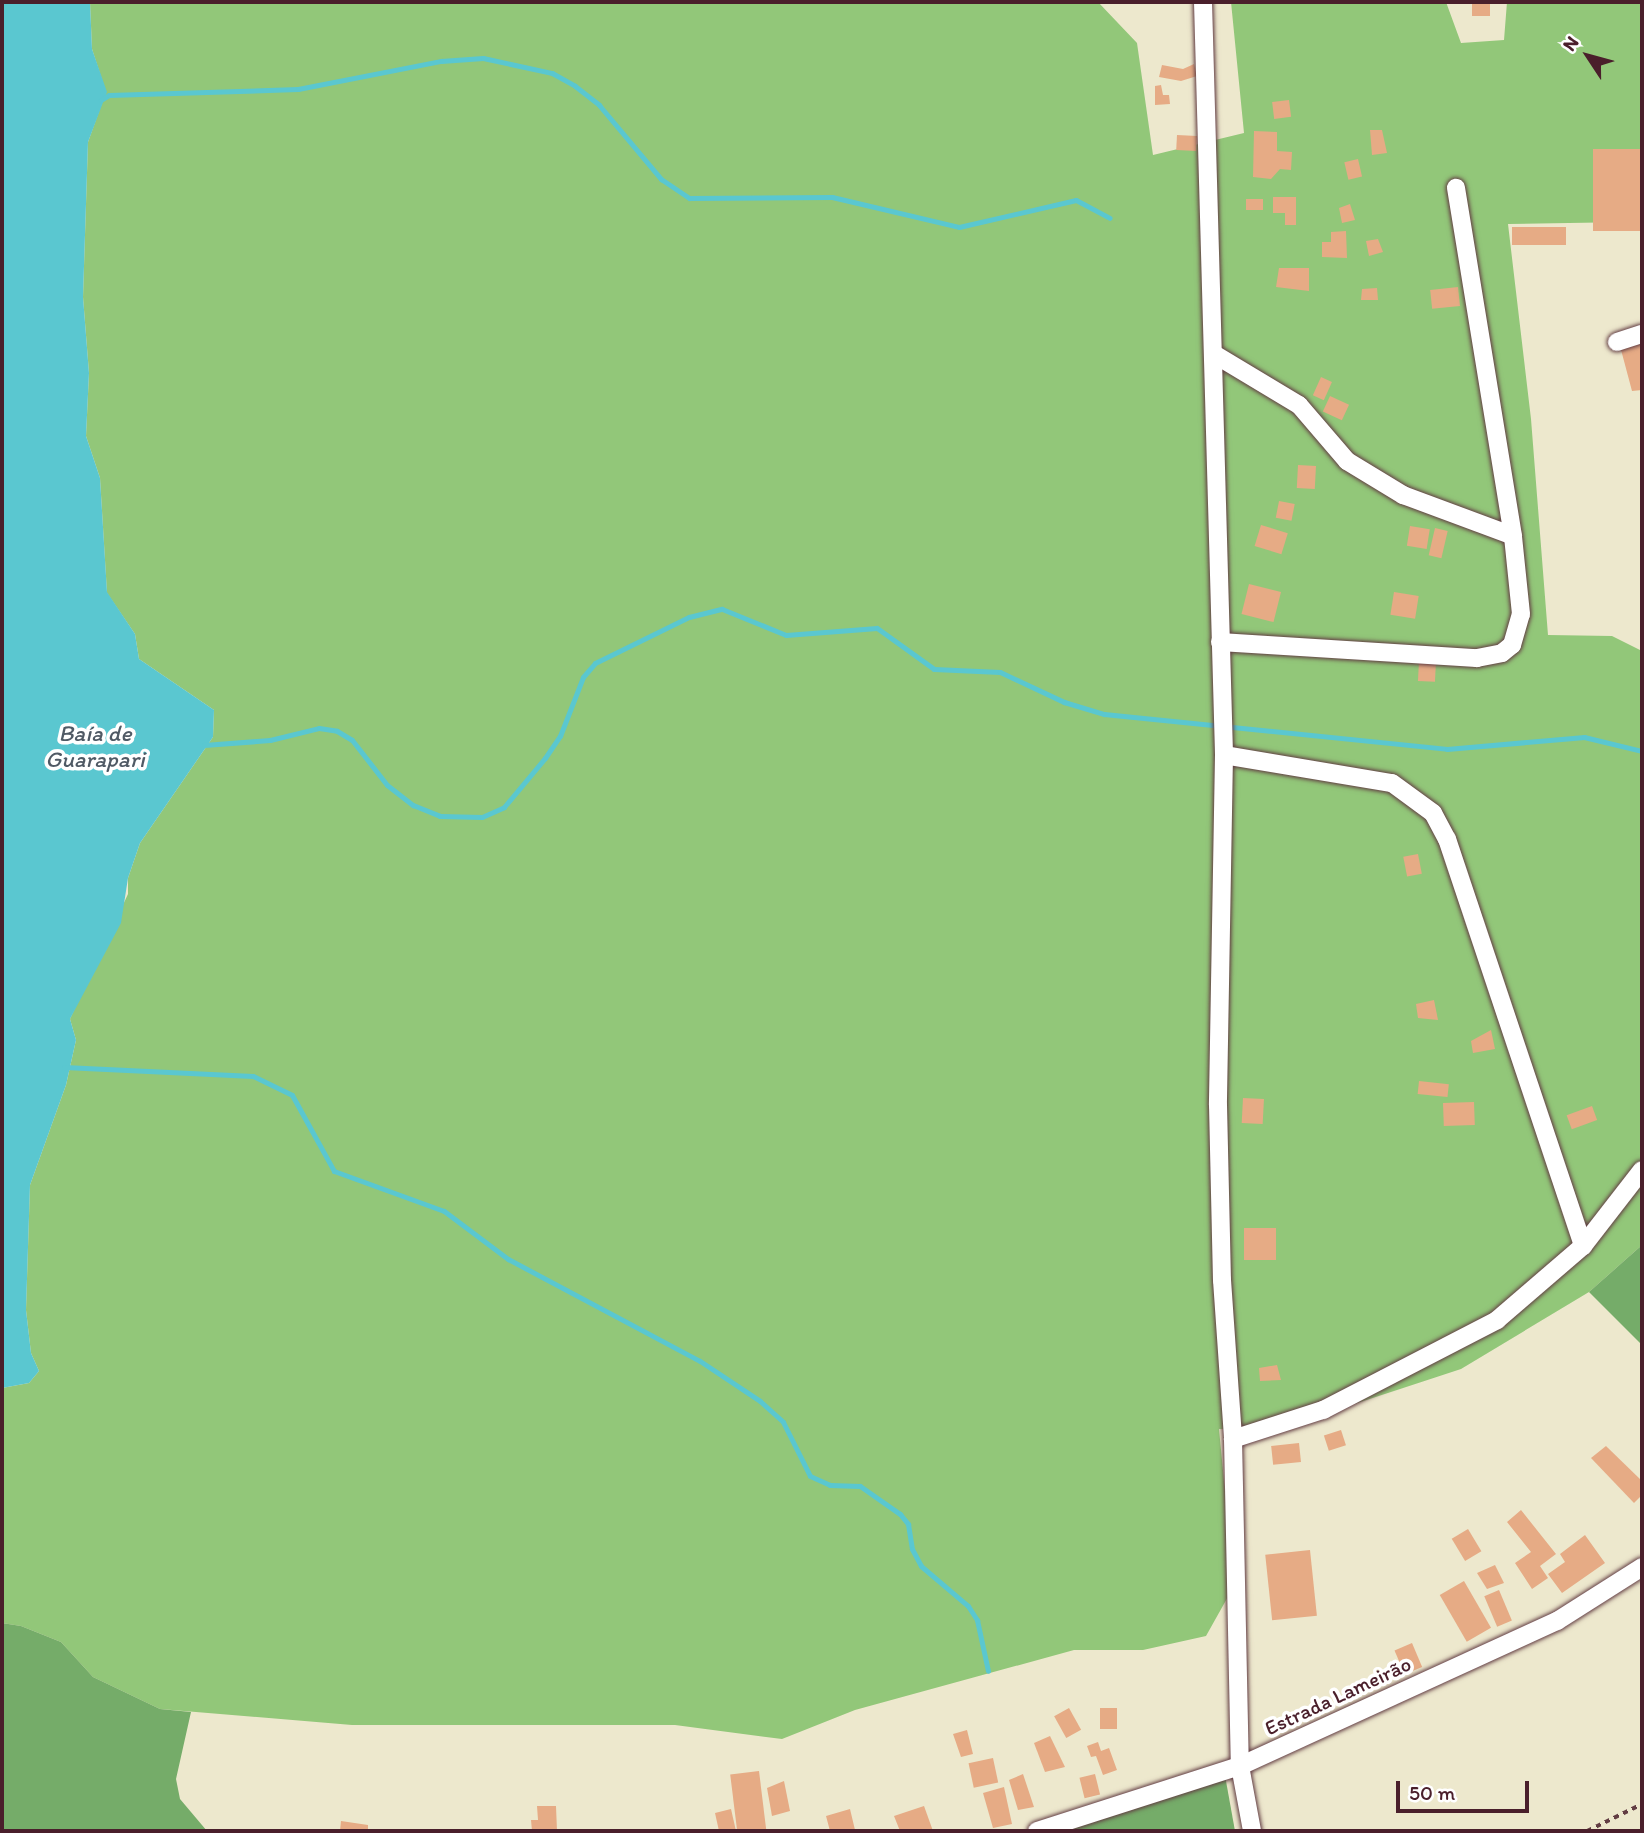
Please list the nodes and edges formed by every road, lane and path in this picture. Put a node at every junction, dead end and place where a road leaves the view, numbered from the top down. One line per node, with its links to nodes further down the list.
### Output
1 (1203, 2): 5 (street)
2 (1456, 188): 6 (street)
3 (1642, 334): 4 (street)
4 (1617, 342)
5 (1213, 354): 6 (street); 7 (street)
6 (1513, 536): 7 (street)
7 (1220, 642): 8 (street)
8 (1224, 755): 10 (street); 11 (street)
9 (1642, 1170): 10 (street)
10 (1583, 1246): 11 (street)
11 (1233, 1439): 13 (street)
12 (1642, 1567): 13 (street, Estrada Lameirão)
13 (1240, 1766): 15 (street, Estrada Lameirão); 16 (street)
14 (1642, 1804): 17 (path)
15 (1037, 1831)
16 (1252, 1831)
17 (1587, 1831)

